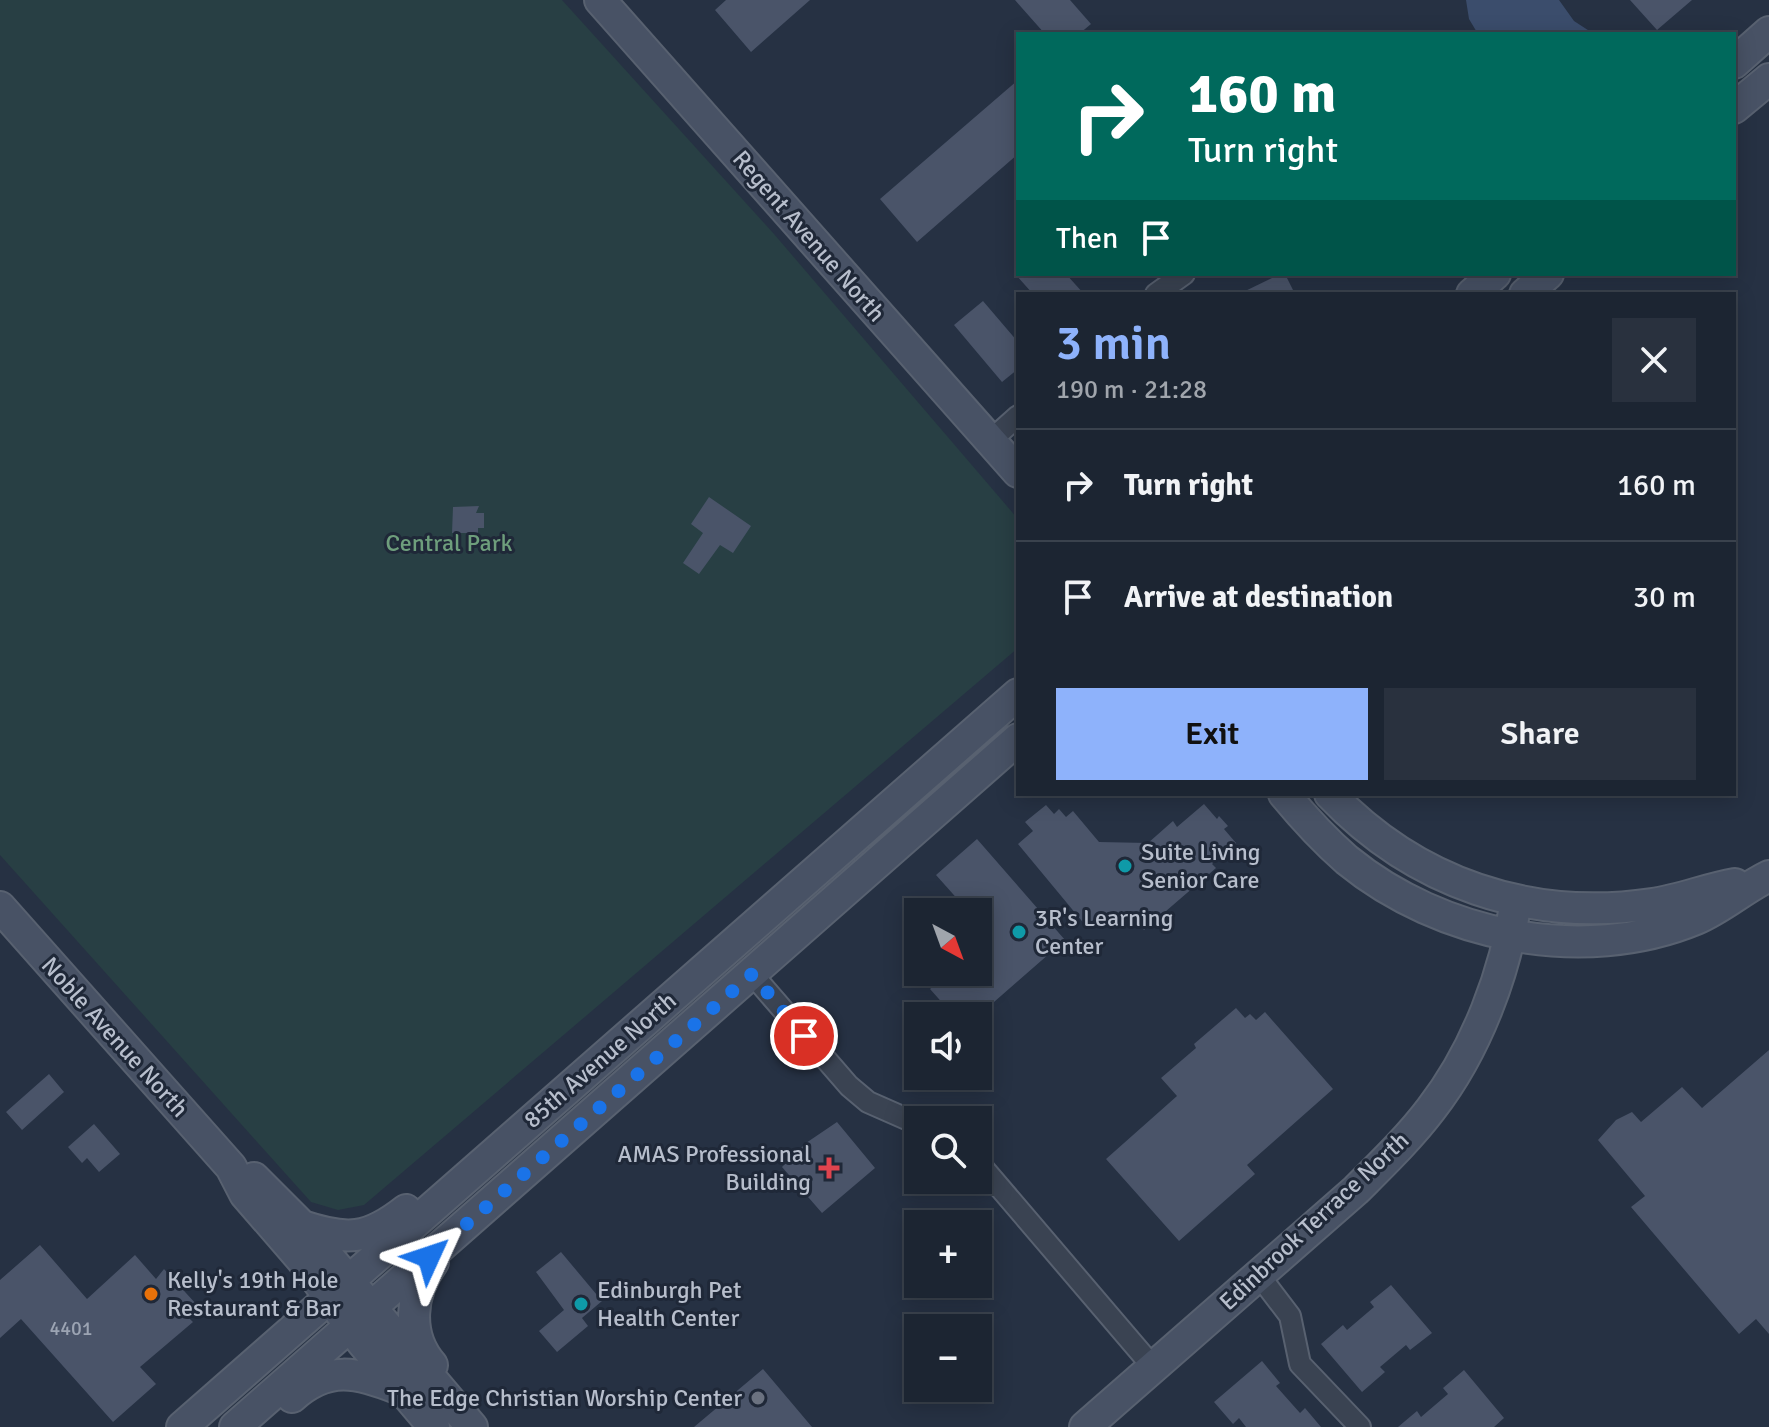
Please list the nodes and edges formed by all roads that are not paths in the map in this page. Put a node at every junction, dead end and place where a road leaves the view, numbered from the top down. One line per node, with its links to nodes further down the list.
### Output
1 (600, 0): 13 (main road, Regent Avenue North)
2 (1769, 32): 3 (main road)
3 (1736, 61)
4 (1769, 79): 5 (main road)
5 (1736, 106)
6 (1181, 276): 9 (street)
7 (1493, 276): 10 (main road)
8 (1546, 276): 11 (main road)
9 (1159, 292)
10 (1474, 292)
11 (1527, 292)
12 (1016, 418): 13 (street)
13 (990, 441): 14 (main road, Regent Avenue North)
14 (1016, 470)
15 (1016, 696): 24 (main road, 85th Avenue North)
16 (1016, 741): 23 (main road, 85th Avenue North)
17 (1286, 796): 22 (main road)
18 (1332, 796): 20 (main road)
19 (1767, 877): 20 (main road); 22 (main road)
20 (1516, 900): 22 (main road, Edinbrook Terrace North)
21 (0, 907): 26 (main road, Noble Avenue North)
22 (1511, 934): 30 (main road, Edinbrook Terrace North)
23 (752, 974): 25 (street); 29 (main road, 85th Avenue North)
24 (580, 1077): 28 (main road); 31 (main road, 85th Avenue North)
25 (904, 1118)
26 (231, 1167): 28 (main road, Noble Avenue North); 31 (main road, Noble Avenue North)
27 (992, 1178): 33 (street)
28 (302, 1226): 31 (main road, Noble Avenue North)
29 (451, 1237): 32 (main road, 85th Avenue North); 40 (main road)
30 (1258, 1274): 33 (main road, Edinbrook Terrace North); 42 (street)
31 (339, 1290): 32 (main road); 35 (main road, 85th Avenue North)
32 (360, 1318): 34 (main road); 36 (main road, 85th Avenue North); 39 (main road)
33 (1153, 1367): 41 (main road, Edinbrook Terrace North)
34 (403, 1390): 37 (main road); 38 (main road)
35 (182, 1427)
36 (235, 1427)
37 (257, 1427)
38 (434, 1427)
39 (472, 1427)
40 (479, 1427)
41 (1085, 1427)
42 (1360, 1427)

